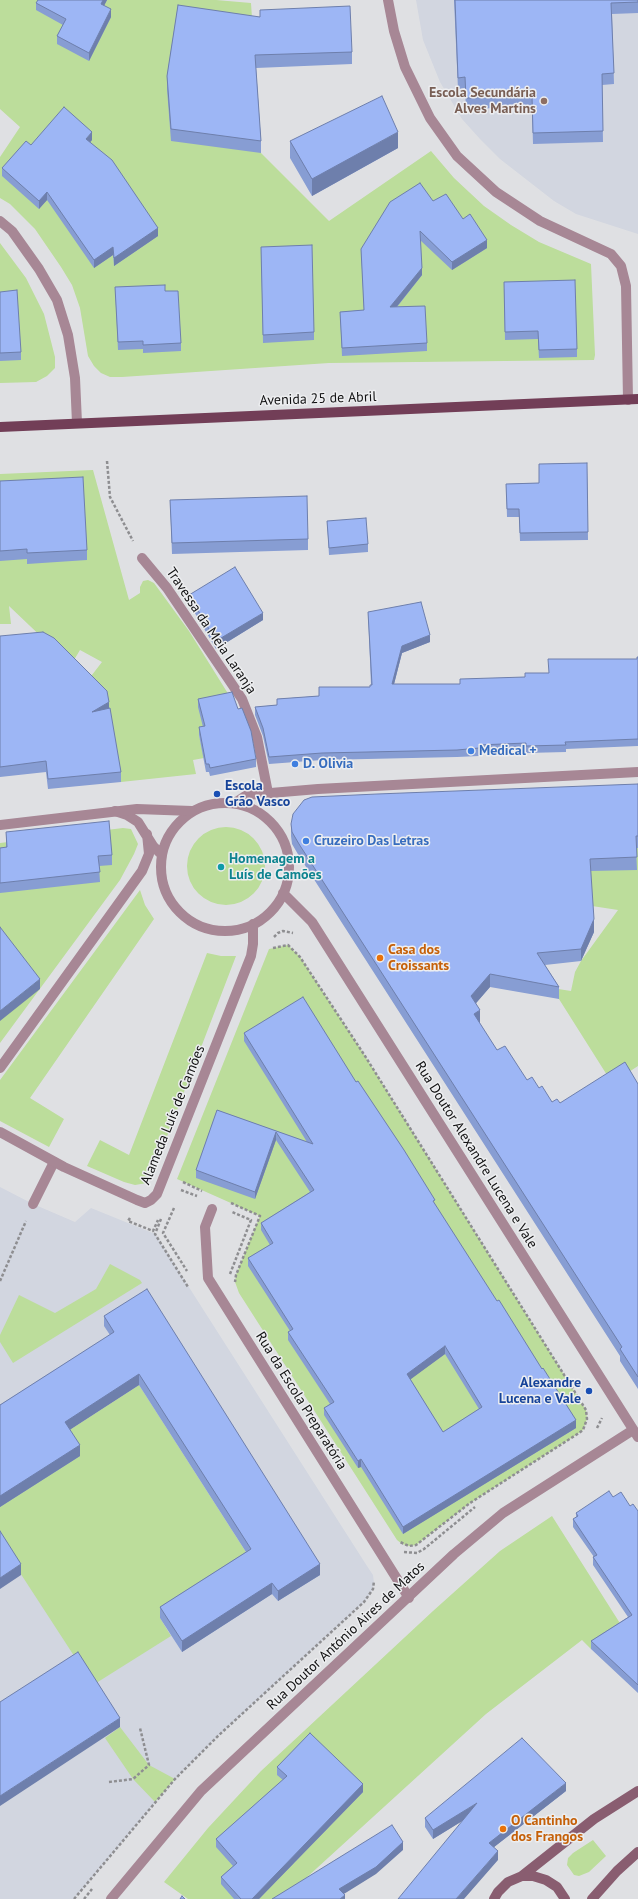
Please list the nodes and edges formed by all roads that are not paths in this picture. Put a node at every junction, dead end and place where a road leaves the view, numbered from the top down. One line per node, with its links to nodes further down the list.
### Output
1 (388, 0): 3 (street)
2 (0, 221): 4 (street)
3 (633, 399): 4 (main road, Avenida 25 de Abril)
4 (77, 423): 5 (main road, Avenida 25 de Abril)
5 (0, 427)
6 (142, 558): 8 (street, Travessa da Meia Laranja)
7 (638, 772): 8 (street)
8 (268, 793): 9 (street)
9 (235, 804): 11 (street); 16 (street)
10 (115, 811): 11 (street); 12 (street); 13 (street)
11 (192, 811): 14 (street)
12 (0, 825)
13 (147, 834): 14 (street); 15 (street)
14 (162, 855): 15 (street); 17 (street)
15 (146, 862): 18 (street)
16 (283, 893): 17 (street); 23 (street, Rua Doutor Alexandre Lucena e Vale)
17 (253, 924): 20 (street, Alameda Luís de Camões)
18 (0, 1068)
19 (0, 1132): 20 (street, Alameda Luís de Camões)
20 (54, 1162): 21 (street)
21 (33, 1204)
22 (212, 1209): 24 (street, Rua da Escola Preparatória)
23 (636, 1434): 24 (street, Rua Doutor António Aires de Matos)
24 (409, 1598): 28 (street, Rua Doutor António Aires de Matos)
25 (638, 1791): 27 (main road)
26 (638, 1852): 31 (main road)
27 (522, 1876): 29 (main road); 30 (main road)
28 (111, 1899)
29 (494, 1899)
30 (565, 1899)
31 (592, 1899)

